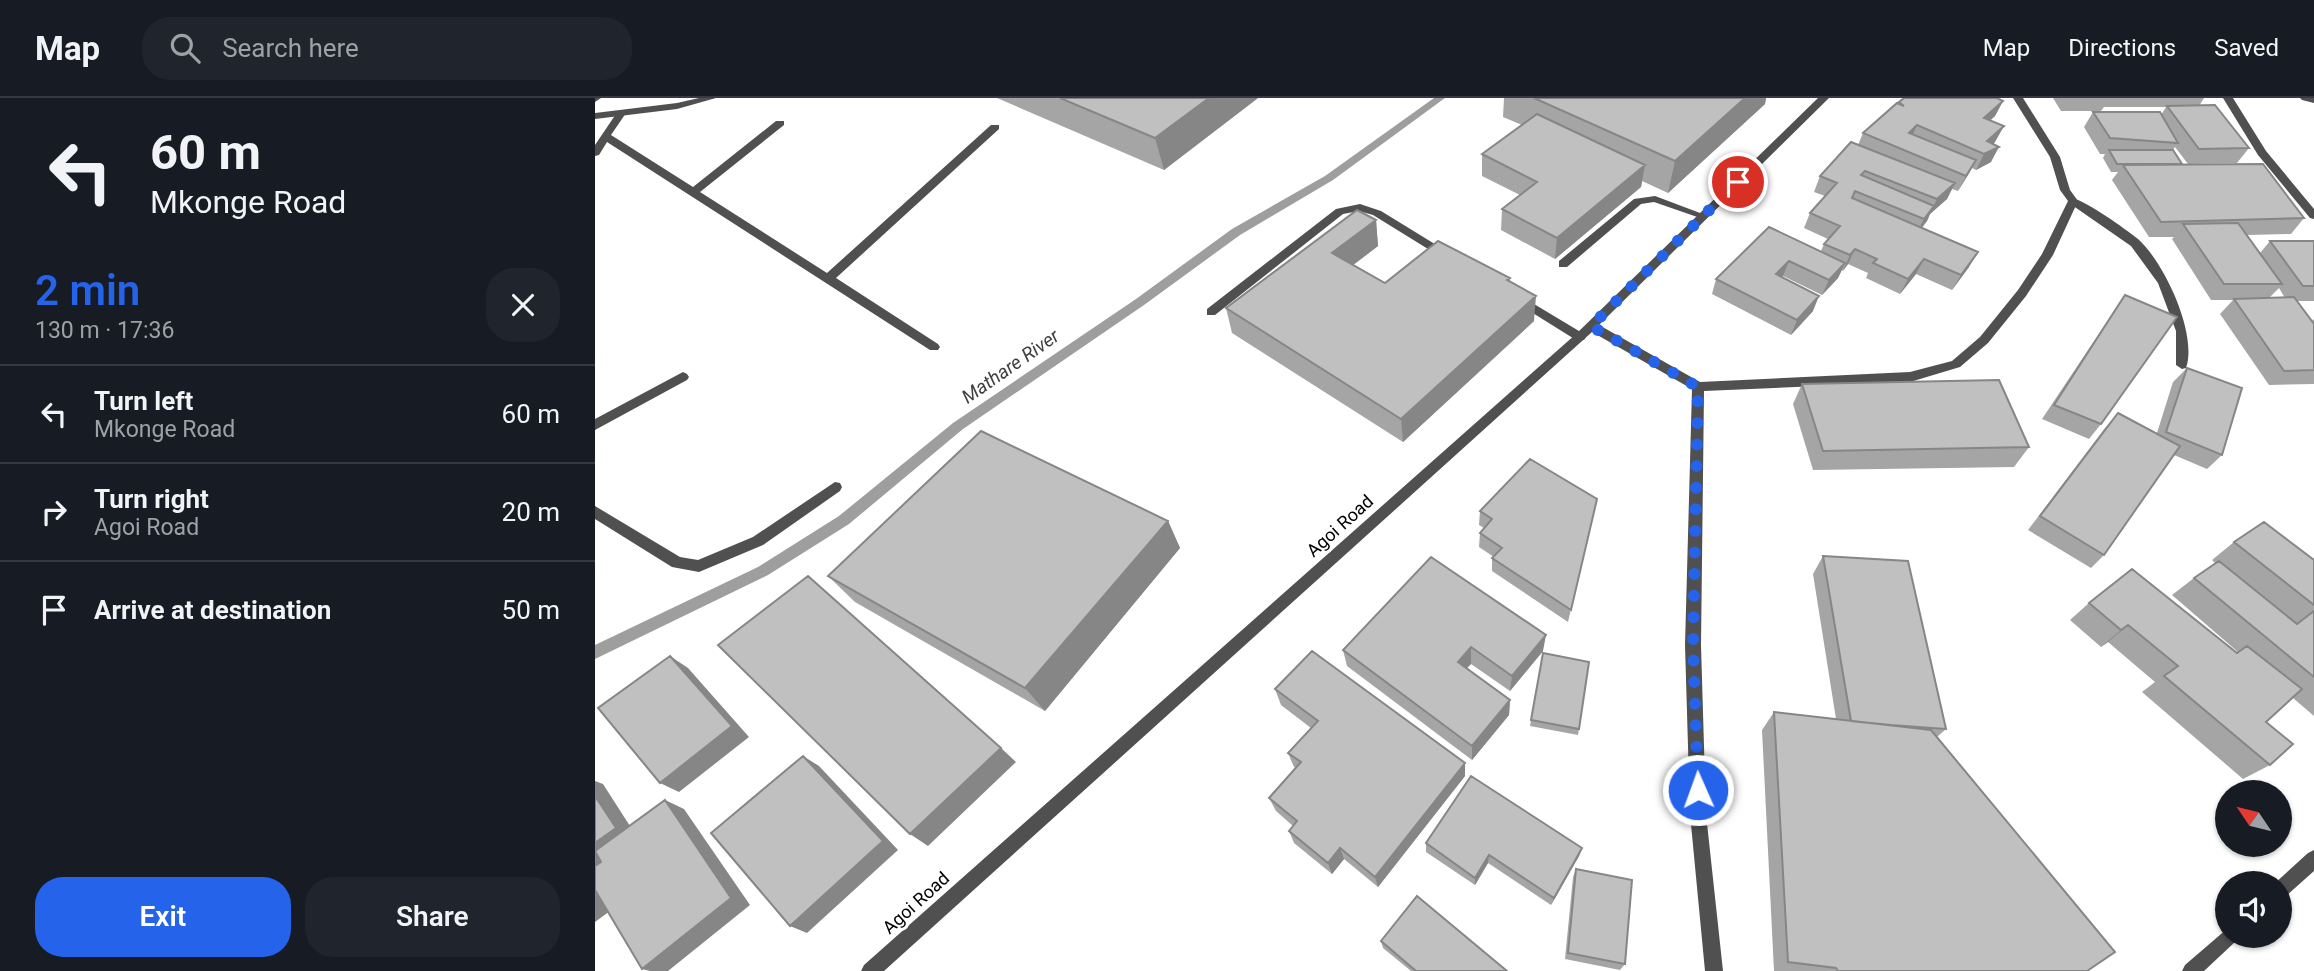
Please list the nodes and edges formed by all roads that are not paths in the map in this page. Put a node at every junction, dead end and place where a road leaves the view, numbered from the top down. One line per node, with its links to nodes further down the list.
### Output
1 (711, 98): 7 (street)
2 (1824, 98): 15 (street, Agoi Road)
3 (2018, 98): 14 (street)
4 (2228, 98): 16 (street)
5 (2305, 98): 6 (street)
6 (2314, 100)
7 (621, 113): 8 (street); 11 (street)
8 (595, 116)
9 (780, 122): 13 (street)
10 (995, 127): 19 (street)
11 (607, 137): 12 (street); 13 (street)
12 (595, 153)
13 (694, 191): 19 (street)
14 (2073, 201): 24 (street); 26 (street)
15 (1703, 216): 18 (street); 22 (street, Agoi Road)
16 (2314, 216)
17 (1456, 261): 21 (street)
18 (1563, 264)
19 (828, 279): 23 (street)
20 (1513, 296): 22 (street)
21 (1211, 312)
22 (1586, 331): 26 (street); 33 (street, Agoi Road)
23 (934, 347)
24 (2182, 365)
25 (683, 377): 27 (street)
26 (1698, 387): 34 (street)
27 (595, 425)
28 (835, 487): 29 (street)
29 (595, 512)
30 (2314, 859): 31 (street)
31 (2292, 879)
32 (2216, 948): 35 (street)
33 (870, 971)
34 (1714, 971)
35 (2192, 971)

